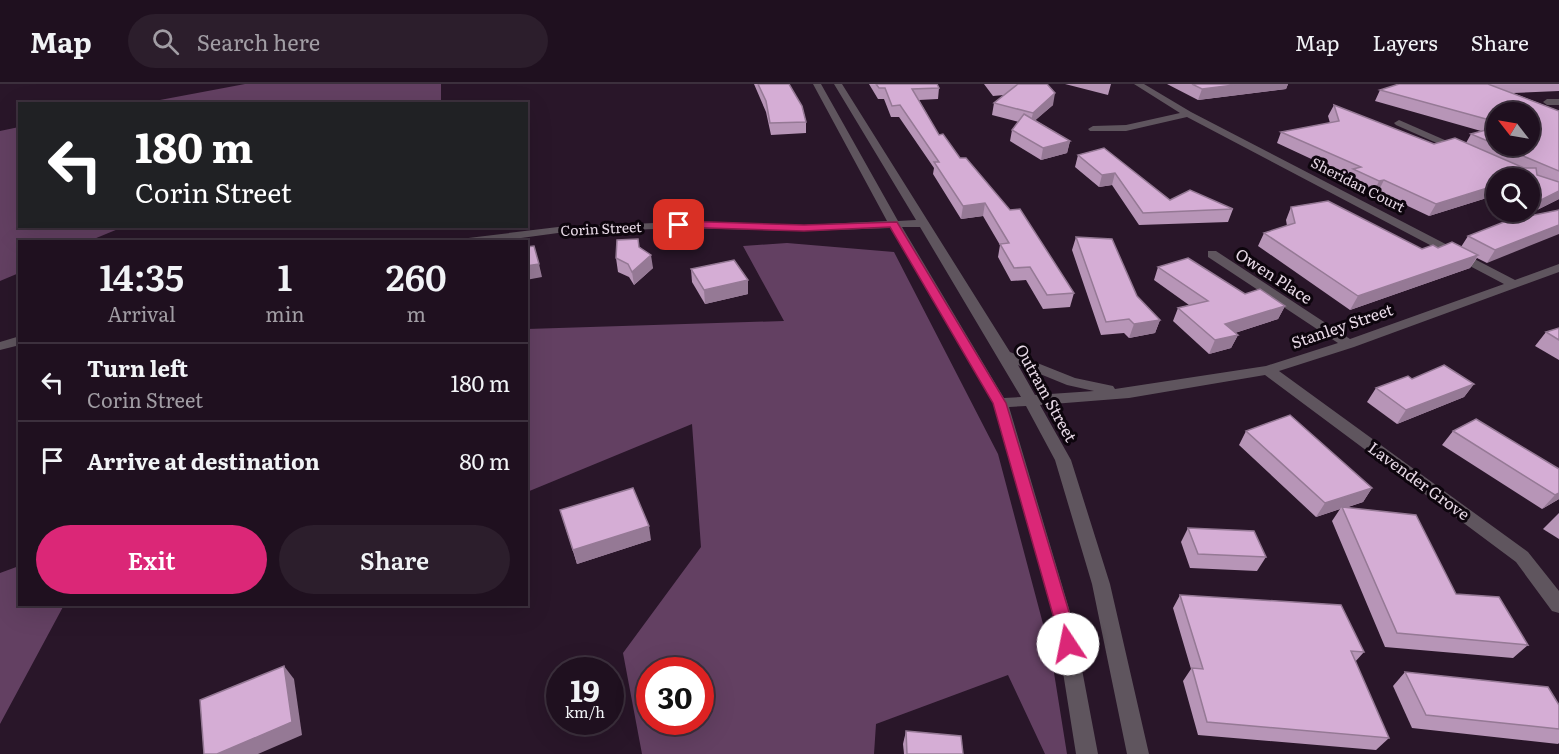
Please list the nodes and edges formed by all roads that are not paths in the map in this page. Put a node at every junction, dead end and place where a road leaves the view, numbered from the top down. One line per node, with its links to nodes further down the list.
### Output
1 (817, 84): 11 (street)
2 (838, 84): 10 (street, Outram Street)
3 (1138, 84): 6 (street, Sheridan Court)
4 (1547, 102): 5 (street)
5 (1559, 102)
6 (1188, 114): 8 (street); 15 (street, Sheridan Court)
7 (1399, 123): 9 (street)
8 (1094, 129)
9 (1473, 156)
10 (923, 223): 11 (street, Corin Street); 19 (street, Outram Street)
11 (894, 224): 12 (street, Corin Street); 23 (street)
12 (476, 240)
13 (1212, 254): 17 (street, Owen Place)
14 (1559, 268): 15 (street, Stanley Street)
15 (1514, 284): 17 (street, Stanley Street)
16 (18, 341): 18 (street)
17 (1348, 344): 20 (street, Stanley Street)
18 (0, 346)
19 (1005, 355): 21 (street, Stanley Street); 22 (street, Outram Street)
20 (1268, 370): 21 (street, Stanley Street); 24 (street, Lavender Grove)
21 (1129, 393): 22 (street, Stanley Street)
22 (1030, 401): 23 (street, Stanley Street); 26 (street, Outram Street)
23 (1000, 403): 25 (street)
24 (1559, 605)
25 (1087, 754)
26 (1138, 754)

